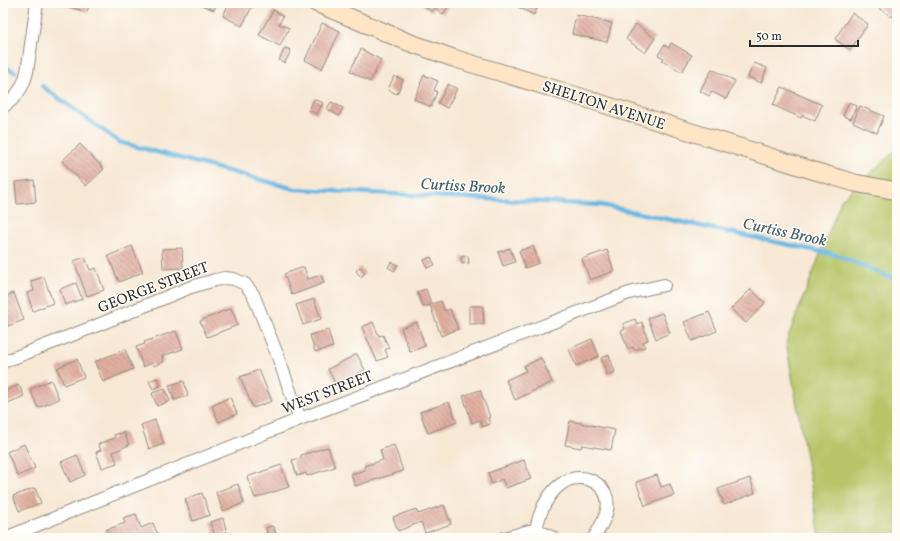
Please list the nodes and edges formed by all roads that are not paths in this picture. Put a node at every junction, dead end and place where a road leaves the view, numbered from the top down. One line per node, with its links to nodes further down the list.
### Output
1 (36, 3): 3 (street)
2 (316, 3): 4 (main road, SHELTON AVENUE)
3 (3, 107)
4 (897, 191)
5 (664, 285): 7 (street, WEST STREET)
6 (3, 362): 7 (street, GEORGE STREET)
7 (300, 420): 9 (street, WEST STREET)
8 (536, 529): 10 (street); 11 (street); 12 (street)
9 (5, 538)
10 (505, 538)
11 (553, 538)
12 (594, 538)

